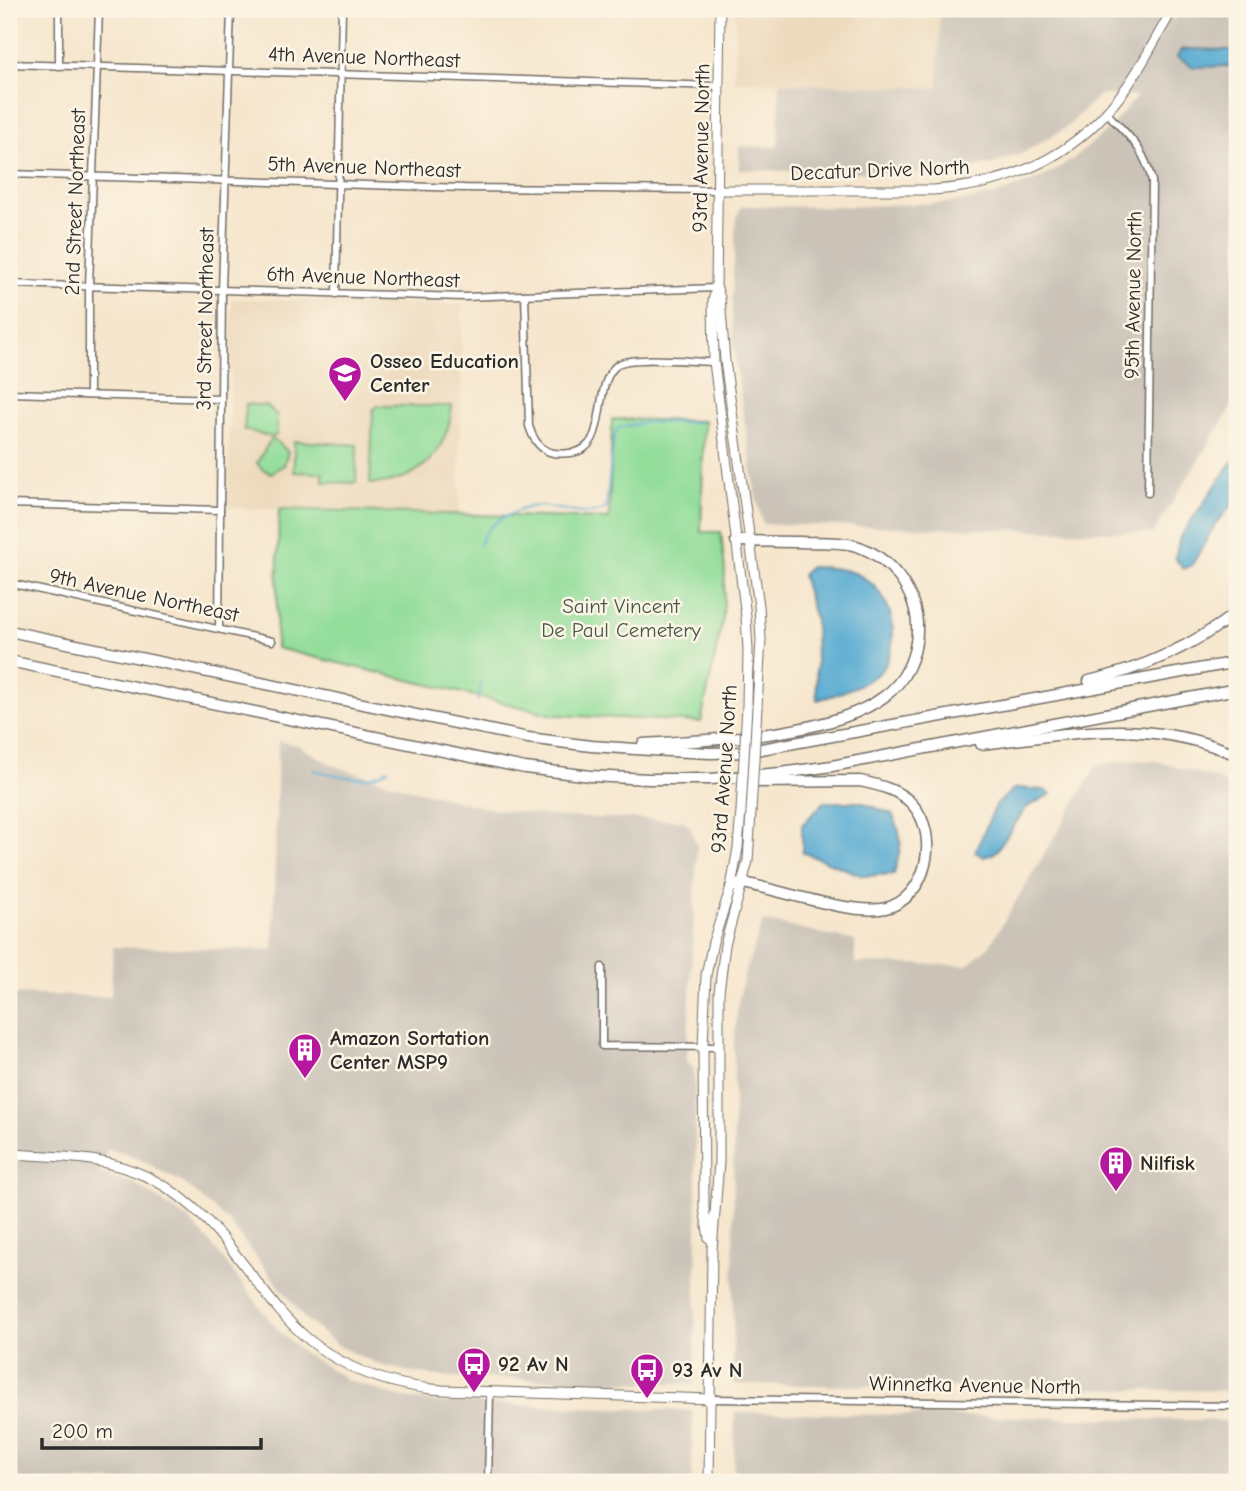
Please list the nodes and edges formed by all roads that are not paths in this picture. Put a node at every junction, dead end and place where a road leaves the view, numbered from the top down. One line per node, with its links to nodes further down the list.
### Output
1 (59, 9): 8 (street)
2 (99, 9): 9 (street, 2nd Street Northeast)
3 (231, 9): 10 (street, 3rd Street Northeast)
4 (342, 9): 11 (street)
5 (720, 9): 12 (street, 93rd Avenue North)
6 (1173, 9): 13 (street, Decatur Drive North)
7 (9, 64): 8 (street, 4th Avenue Northeast)
8 (59, 66): 9 (street, 4th Avenue Northeast)
9 (97, 66): 10 (street, 4th Avenue Northeast); 15 (street, 2nd Street Northeast)
10 (228, 71): 11 (street, 4th Avenue Northeast); 16 (street, 3rd Street Northeast)
11 (339, 74): 12 (street, 4th Avenue Northeast); 17 (street)
12 (719, 86): 18 (street, 93rd Avenue North)
13 (1106, 112): 18 (street, Decatur Drive North); 29 (street, 95th Avenue North)
14 (9, 174): 15 (street, 5th Avenue Northeast)
15 (93, 176): 16 (street, 5th Avenue Northeast); 20 (street, 2nd Street Northeast)
16 (225, 180): 17 (street, 5th Avenue Northeast); 22 (street, 3rd Street Northeast)
17 (337, 184): 18 (street, 5th Avenue Northeast); 23 (street)
18 (718, 190): 21 (street, 93rd Avenue North)
19 (9, 284): 20 (street, 6th Avenue Northeast)
20 (89, 286): 22 (street, 6th Avenue Northeast); 27 (street, 2nd Street Northeast)
21 (716, 288): 24 (street, 6th Avenue Northeast); 25 (street, 93rd Avenue North); 33 (street, 93rd Avenue North)
22 (222, 290): 23 (street, 6th Avenue Northeast); 28 (street, 3rd Street Northeast)
23 (336, 293): 24 (street, 6th Avenue Northeast)
24 (524, 295): 25 (street)
25 (714, 362): 32 (street, 93rd Avenue North)
26 (9, 393): 27 (street)
27 (89, 396): 28 (street)
28 (221, 399): 31 (street, 3rd Street Northeast)
29 (1148, 493)
30 (9, 504): 31 (street)
31 (220, 510): 36 (street, 3rd Street Northeast)
32 (736, 541): 33 (highway); 48 (street, 93rd Avenue North, bridge)
33 (751, 541): 43 (highway); 47 (street, 93rd Avenue North, bridge)
34 (9, 583): 36 (street, 9th Avenue Northeast)
35 (1237, 612): 42 (highway)
36 (219, 629): 38 (street, 9th Avenue Northeast)
37 (9, 631): 43 (highway)
38 (272, 641)
39 (9, 661): 46 (highway)
40 (1237, 662): 42 (highway)
41 (1237, 689): 44 (highway)
42 (969, 711): 43 (highway)
43 (592, 746)
44 (919, 749): 45 (highway); 46 (highway)
45 (1237, 755)
46 (711, 779): 47 (highway)
47 (743, 883): 48 (highway); 51 (street, 93rd Avenue North)
48 (731, 887): 50 (street, 93rd Avenue North)
49 (602, 967): 50 (street)
50 (703, 1047): 51 (street); 53 (street, 93rd Avenue North)
51 (718, 1047): 53 (street, 93rd Avenue North)
52 (10, 1154): 54 (street)
53 (712, 1250): 55 (street, 93rd Avenue North)
54 (490, 1392): 55 (street); 57 (street)
55 (712, 1399): 56 (street, Winnetka Avenue North); 58 (street, 93rd Avenue North)
56 (1237, 1406)
57 (488, 1482)
58 (709, 1482)

